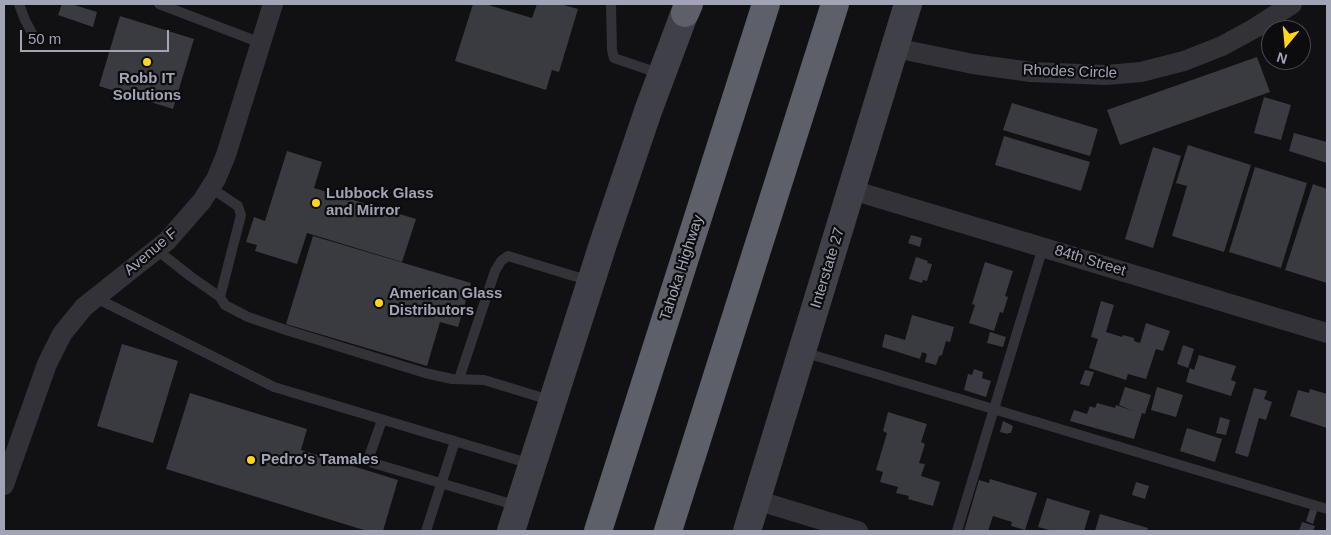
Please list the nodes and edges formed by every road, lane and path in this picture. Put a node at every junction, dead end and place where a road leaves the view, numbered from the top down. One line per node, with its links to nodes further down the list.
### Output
1 (19, 4): 10 (lane)
2 (159, 4): 11 (lane)
3 (272, 4): 11 (street, Avenue F)
4 (611, 4): 13 (lane)
5 (766, 4): 35 (highway, Tahoka Highway)
6 (835, 4): 36 (highway)
7 (908, 4): 12 (main road, Interstate 27)
8 (1292, 4): 12 (street, Rhodes Circle)
9 (687, 7): 13 (main road)
10 (32, 33)
11 (261, 43): 14 (street, Avenue F)
12 (894, 48): 15 (main road, Interstate 27)
13 (662, 75): 18 (main road)
14 (211, 188): 17 (street, Avenue F); 19 (lane)
15 (852, 190): 16 (street, 84th Street); 22 (main road, Interstate 27)
16 (1043, 247): 21 (street, 84th Street); 25 (lane)
17 (157, 250): 19 (lane); 20 (street, Avenue F)
18 (591, 282): 23 (lane); 24 (main road)
19 (220, 297): 23 (lane)
20 (96, 298): 26 (lane); 30 (street, Avenue F)
21 (1327, 333)
22 (802, 352): 25 (lane); 31 (main road, Interstate 27)
23 (459, 379): 24 (lane)
24 (553, 401): 28 (main road)
25 (994, 409): 32 (lane); 39 (lane)
26 (382, 420): 27 (lane); 29 (lane)
27 (455, 441): 28 (lane); 29 (lane)
28 (532, 465): 33 (main road)
29 (441, 484): 33 (lane); 34 (lane)
30 (4, 485)
31 (756, 500): 37 (main road, Interstate 27); 38 (street)
32 (1327, 509)
33 (515, 519)
34 (426, 531)
35 (598, 531)
36 (668, 531)
37 (747, 531)
38 (858, 531)
39 (957, 531)

